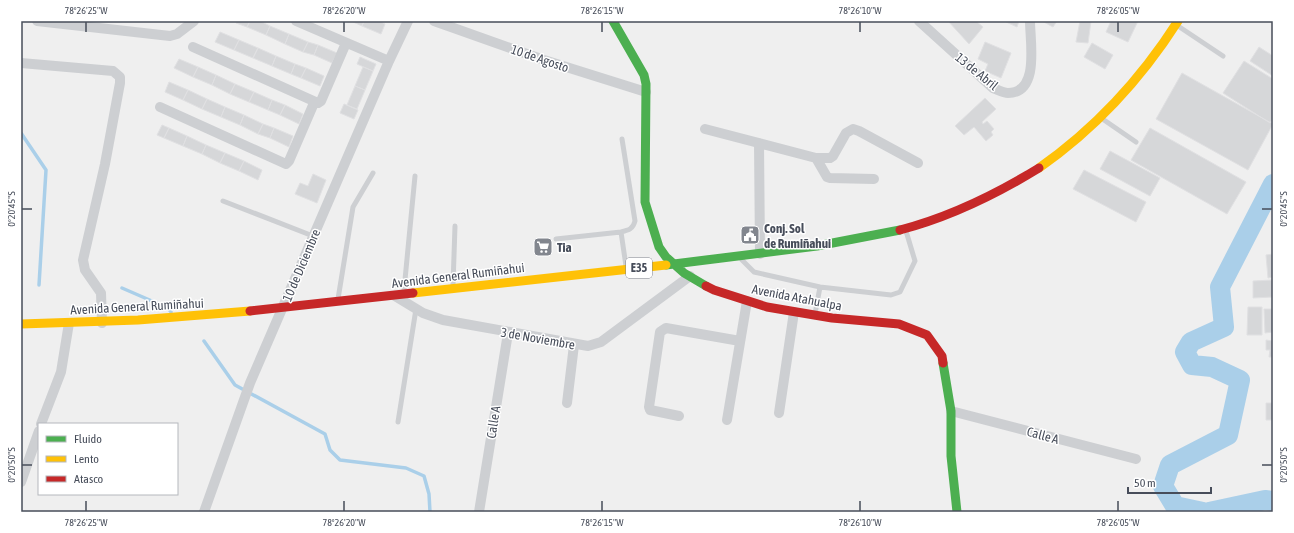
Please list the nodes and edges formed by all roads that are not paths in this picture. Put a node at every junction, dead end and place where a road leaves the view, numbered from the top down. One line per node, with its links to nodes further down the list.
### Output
1 (37, 21): 9 (street)
2 (194, 21): 9 (street)
3 (296, 21): 11 (street)
4 (408, 21): 14 (street, 10 de Diciembre)
5 (434, 21): 16 (street, 10 de Agosto)
6 (613, 21): 16 (main road, Avenida Atahualpa)
7 (919, 21): 8 (street, 13 de Abril)
8 (1030, 21)
9 (83, 23)
10 (1177, 23): 13 (lane); 19 (main road, Avenida General Rumiñahui / E35)
11 (346, 43): 14 (street); 17 (street)
12 (194, 47): 17 (street)
13 (1223, 56)
14 (388, 61): 33 (street, 10 de Diciembre)
15 (21, 63): 50 (street)
16 (646, 92): 37 (main road, Avenida Atahualpa)
17 (314, 103): 18 (street)
18 (160, 107)
19 (1100, 117): 22 (lane); 31 (main road, Avenida General Rumiñahui / E35)
20 (706, 129): 23 (street)
21 (622, 139): 32 (lane)
22 (1136, 142)
23 (759, 143): 24 (street); 35 (street)
24 (816, 158): 25 (street); 28 (street)
25 (918, 163)
26 (373, 173): 44 (lane)
27 (416, 176): 42 (lane)
28 (874, 179)
29 (223, 201): 33 (lane)
30 (455, 226): 41 (lane)
31 (905, 228): 35 (main road, Avenida General Rumiñahui / E35); 40 (lane)
32 (621, 232): 34 (lane); 38 (lane)
33 (314, 236): 45 (street, 10 de Diciembre)
34 (556, 239)
35 (760, 254): 36 (main road, Avenida General Rumiñahui / E35)
36 (740, 257): 37 (main road, Avenida General Rumiñahui / E35); 40 (lane)
37 (675, 264): 38 (main road, Avenida General Rumiñahui / E35); 39 (main road, Avenida Atahualpa)
38 (626, 269): 41 (main road, Avenida General Rumiñahui / E35)
39 (690, 276): 43 (main road, Avenida Atahualpa); 54 (street, 3 de Noviembre)
40 (820, 287): 48 (lane)
41 (453, 289): 42 (main road, Avenida General Rumiñahui / E35)
42 (399, 295): 44 (main road, Avenida General Rumiñahui / E35); 46 (street, 3 de Noviembre)
43 (747, 301): 47 (main road, Avenida Atahualpa); 53 (street)
44 (337, 302): 45 (main road, Avenida General Rumiñahui / E35)
45 (283, 308): 50 (main road, Avenida General Rumiñahui / E35); 65 (street, 10 de Diciembre)
46 (416, 309): 52 (street, 3 de Noviembre); 60 (lane)
47 (794, 312): 48 (main road, Avenida Atahualpa); 57 (street)
48 (815, 315): 56 (main road, Avenida Atahualpa)
49 (69, 323): 50 (main road, Avenida General Rumiñahui / E35); 51 (main road, Avenida General Rumiñahui / E35); 61 (street)
50 (102, 323)
51 (21, 324)
52 (508, 333): 54 (street, 3 de Noviembre); 66 (street, Calle A)
53 (740, 340): 58 (street); 59 (street)
54 (574, 345): 55 (street)
55 (567, 402)
56 (950, 411): 63 (street, Calle A); 67 (main road, Avenida Atahualpa)
57 (779, 413)
58 (679, 416)
59 (727, 420)
60 (398, 422)
61 (41, 423)
62 (38, 434): 64 (street)
63 (1136, 459)
64 (21, 482)
65 (204, 512)
66 (479, 512)
67 (957, 512)

